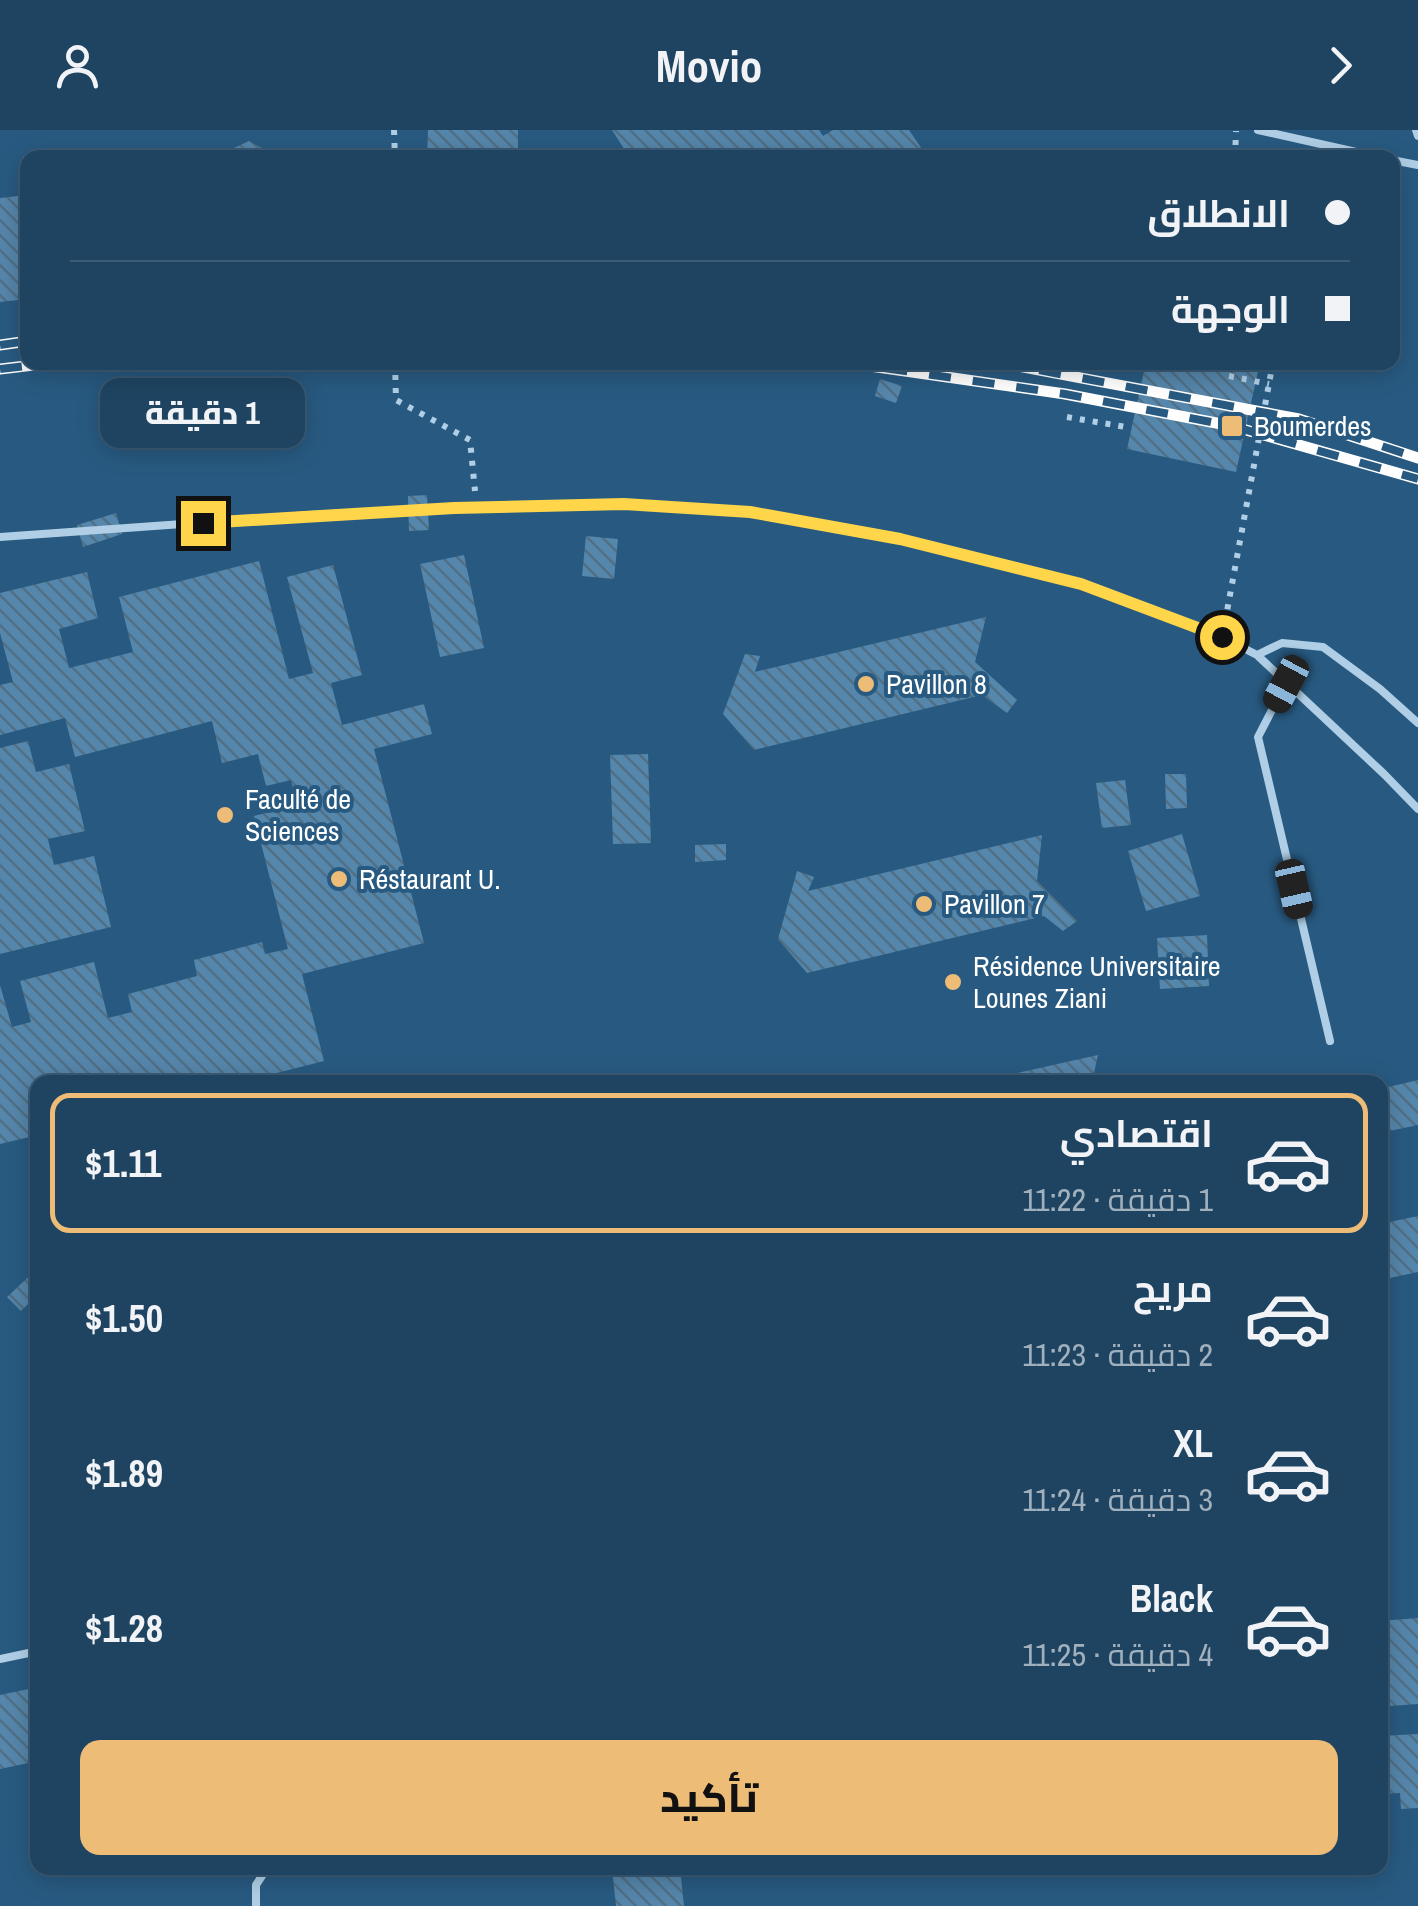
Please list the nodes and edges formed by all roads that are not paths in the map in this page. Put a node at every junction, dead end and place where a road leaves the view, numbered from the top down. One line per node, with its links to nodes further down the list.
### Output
1 (1258, 130): 2 (lane)
2 (1347, 150)
3 (0, 537): 4 (lane)
4 (1257, 655): 5 (lane); 6 (lane)
5 (1286, 684): 7 (lane); 8 (lane)
6 (1418, 723)
7 (1418, 810)
8 (1330, 1041)
9 (30, 1653): 10 (lane)
10 (0, 1659)
11 (262, 1875): 12 (lane)
12 (256, 1906)

